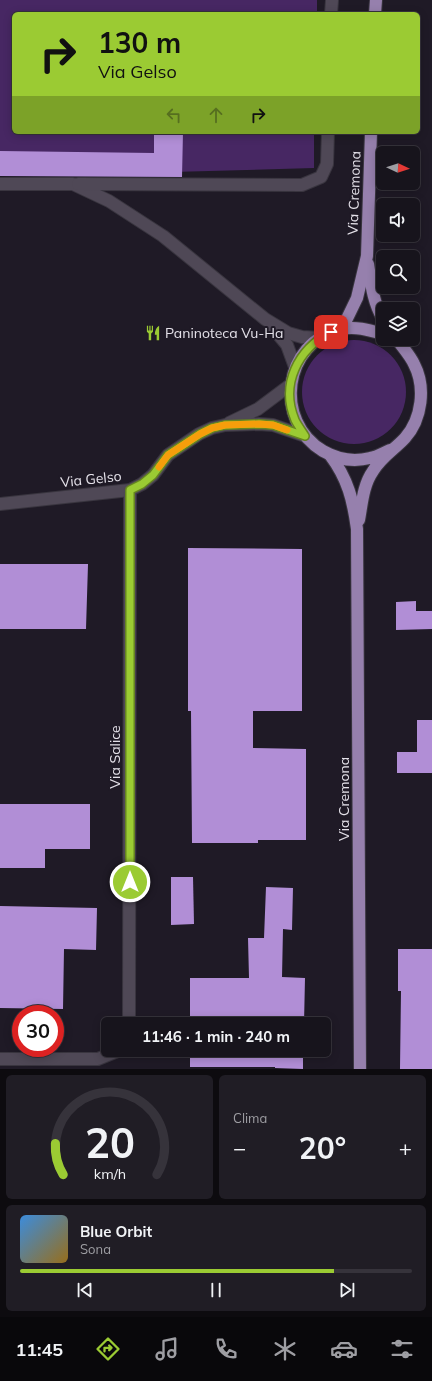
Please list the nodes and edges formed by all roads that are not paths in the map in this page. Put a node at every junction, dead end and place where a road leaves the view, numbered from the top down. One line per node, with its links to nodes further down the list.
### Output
1 (332, 0): 3 (street)
2 (376, 0): 4 (main road)
3 (331, 12)
4 (375, 12)
5 (328, 134): 8 (street)
6 (371, 134): 9 (main road, Via Cremona)
7 (0, 184): 8 (street)
8 (73, 184): 11 (street)
9 (367, 256): 10 (main road, Via Cremona); 12 (main road, Via Cremona)
10 (376, 302)
11 (265, 319): 14 (street); 16 (street)
12 (342, 329): 13 (main road, Via Cremona); 14 (main road, Via Cremona)
13 (376, 332)
14 (321, 338): 16 (main road, Via Cremona)
15 (402, 346): 20 (main road, Via Cremona)
16 (295, 367): 17 (main road, Via Cremona)
17 (290, 385): 18 (street); 19 (main road, Via Cremona)
18 (225, 425): 19 (street, Via Gelso); 22 (street, Via Gelso)
19 (305, 436): 21 (main road, Via Cremona)
20 (390, 450): 21 (main road, Via Cremona); 24 (main road, Via Cremona)
21 (330, 455): 24 (main road, Via Cremona)
22 (130, 490): 23 (street, Via Gelso); 25 (street, Via Salice)
23 (0, 504)
24 (357, 529): 28 (main road, Via Cremona)
25 (130, 1017)
26 (103, 1057): 27 (street)
27 (0, 1059)
28 (360, 1069)

